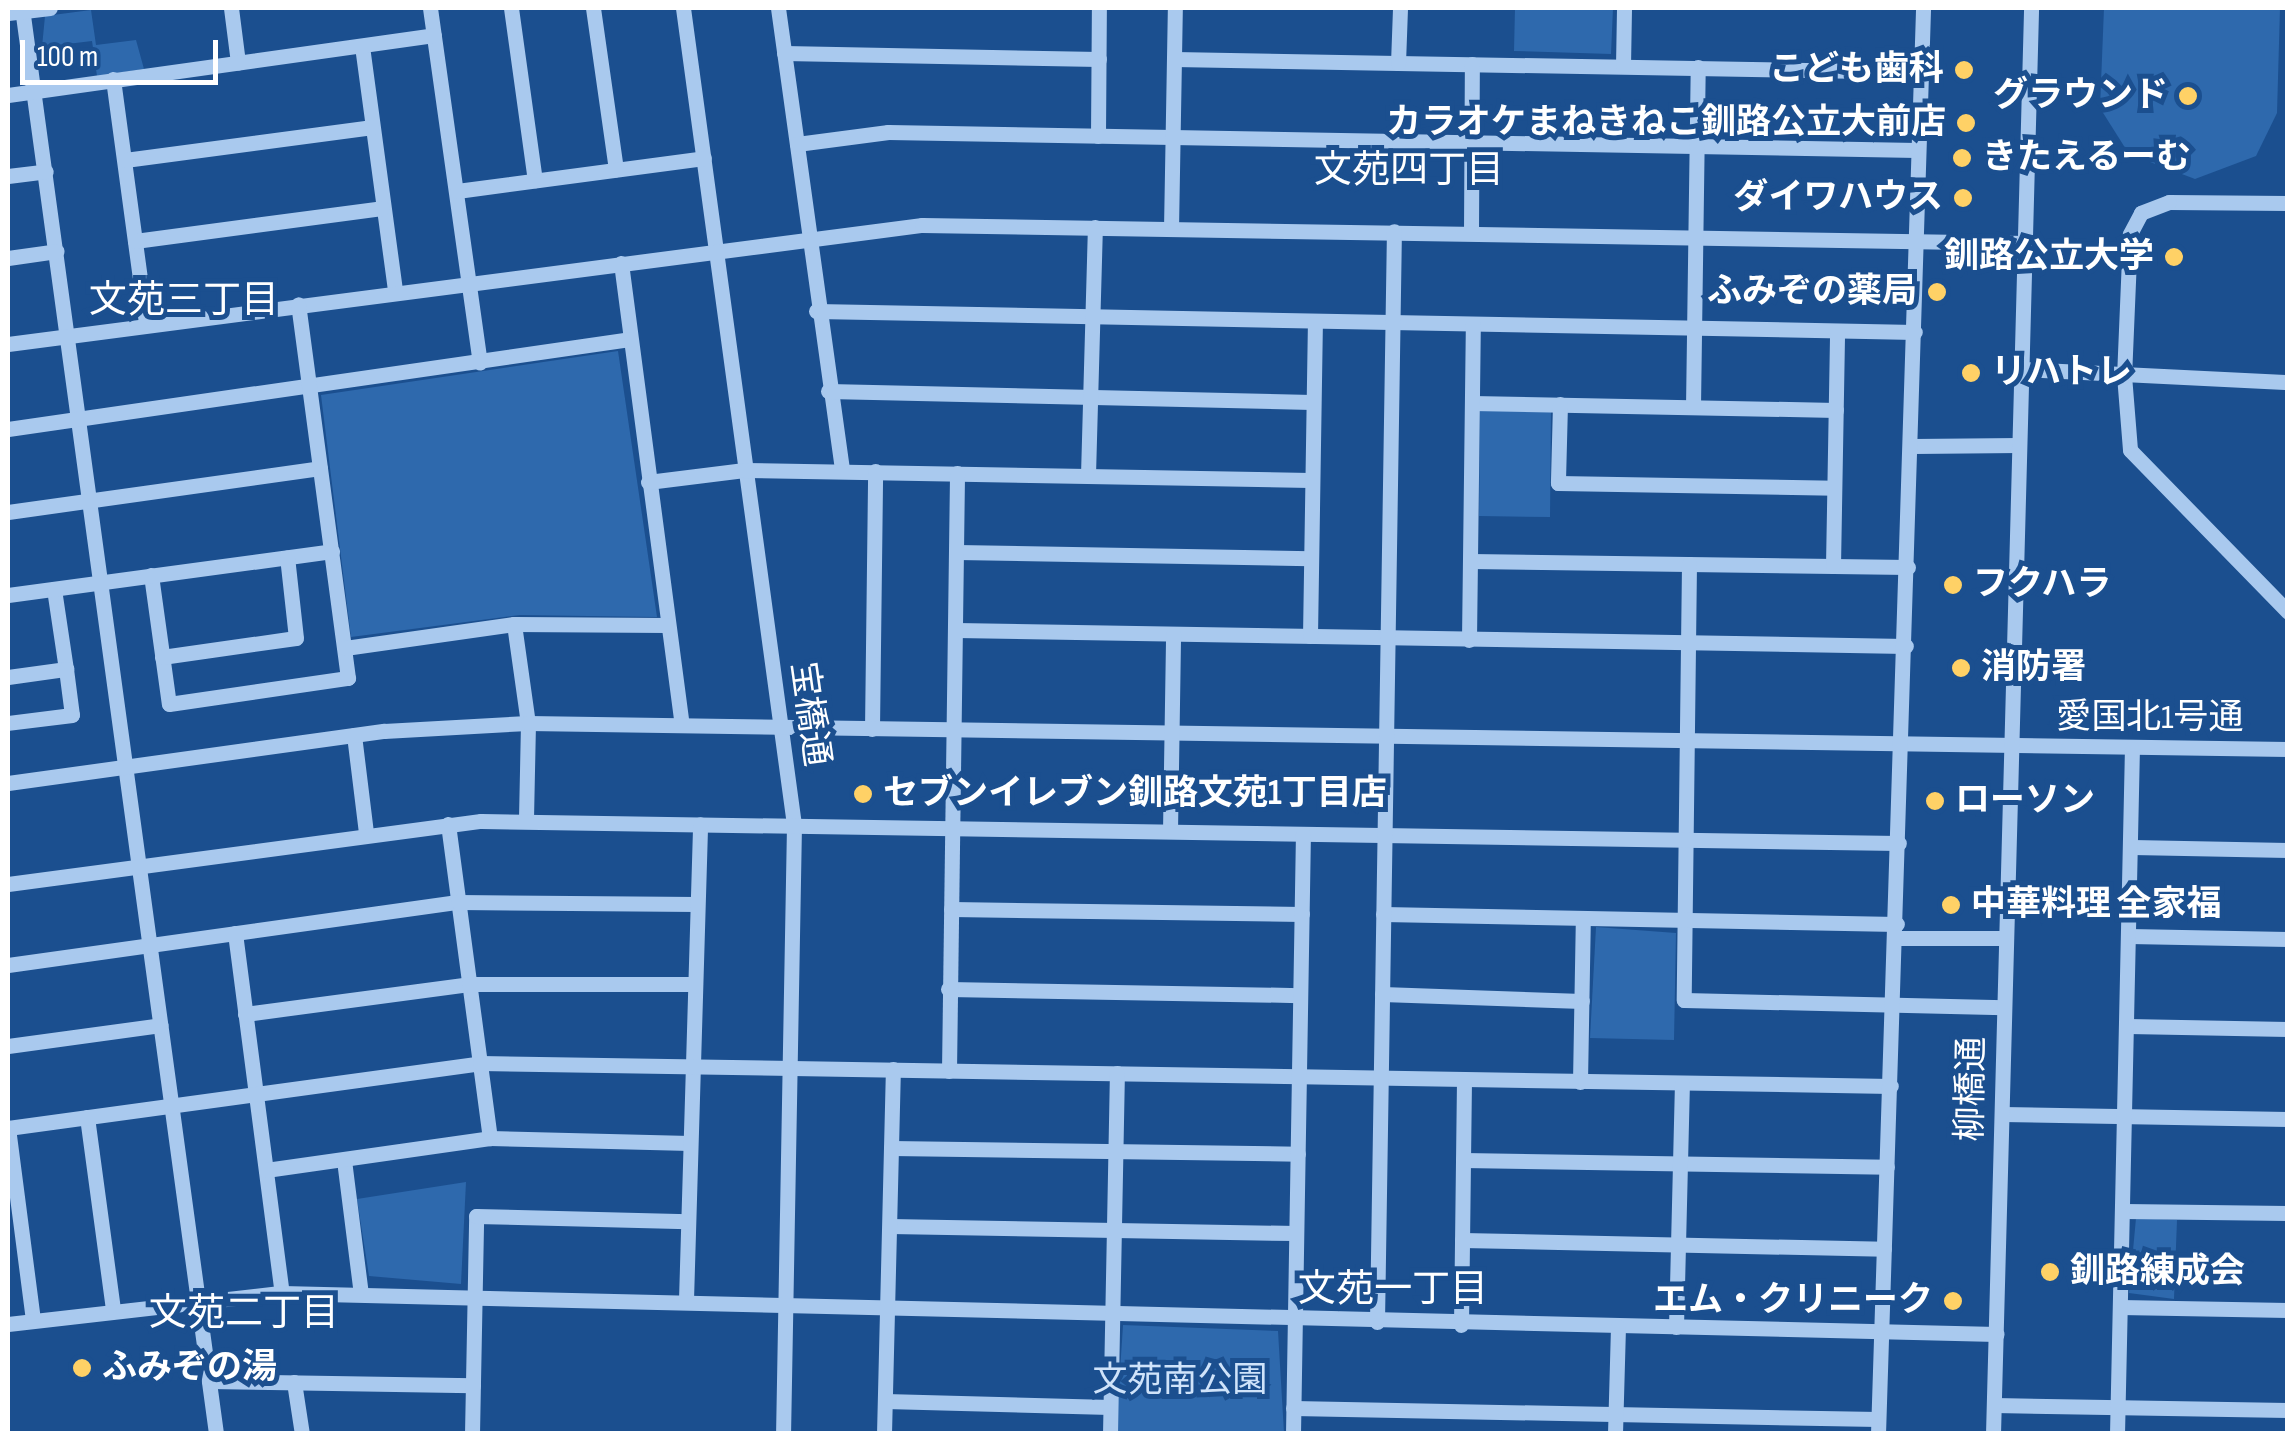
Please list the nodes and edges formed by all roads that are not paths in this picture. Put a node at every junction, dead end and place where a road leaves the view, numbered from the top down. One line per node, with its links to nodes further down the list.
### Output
1 (50, 8): 14 (street)
2 (231, 8): 20 (street)
3 (430, 8): 15 (street)
4 (511, 8): 41 (street)
5 (592, 8): 38 (street)
6 (683, 8): 36 (street, 宝橋通)
7 (778, 8): 17 (street)
8 (1100, 8): 18 (street)
9 (1175, 8): 19 (street)
10 (1400, 8): 21 (street)
11 (1624, 8): 23 (street)
12 (1923, 8): 25 (street)
13 (2031, 8): 53 (street, 柳橋通)
14 (18, 10): 27 (street)
15 (434, 35): 16 (street); 42 (street)
16 (362, 46): 20 (street); 29 (street)
17 (784, 53): 18 (street); 33 (street)
18 (1098, 59): 30 (street)
19 (1174, 59): 21 (street); 31 (street)
20 (238, 63): 26 (street)
21 (1398, 63): 22 (street)
22 (1472, 64): 23 (street); 32 (street)
23 (1622, 66): 24 (street)
24 (1698, 67): 25 (street); 34 (street)
25 (1922, 72): 35 (street)
26 (113, 80): 27 (street); 37 (street)
27 (34, 92): 28 (street); 39 (street)
28 (8, 95)
29 (372, 127): 37 (street); 44 (street)
30 (1098, 136): 31 (street); 33 (street)
31 (1172, 138): 32 (street); 46 (street)
32 (1472, 142): 34 (street); 49 (street)
33 (797, 144): 48 (street)
34 (1697, 146): 35 (street); 50 (street)
35 (1917, 150): 51 (street)
36 (704, 158): 38 (street); 54 (street, 宝橋通)
37 (125, 160): 52 (street)
38 (616, 169): 41 (street)
39 (46, 171): 40 (street); 55 (street)
40 (8, 176)
41 (535, 180): 42 (street)
42 (456, 191): 58 (street)
43 (2288, 203): 75 (street)
44 (382, 208): 52 (street); 59 (street)
45 (1095, 227): 46 (street); 48 (street); 62 (street)
46 (1171, 228): 47 (street)
47 (1394, 232): 49 (street); 64 (street)
48 (810, 233): 54 (street); 61 (street)
49 (1470, 233): 50 (street)
50 (1696, 237): 51 (street); 67 (street)
51 (1916, 240): 53 (street); 69 (street)
52 (135, 241): 65 (street)
53 (2026, 242): 74 (street, 柳橋通)
54 (716, 247): 57 (street); 90 (street, 宝橋通)
55 (57, 251): 56 (street); 70 (street)
56 (8, 258)
57 (621, 262): 58 (street); 71 (street)
58 (469, 283): 59 (street); 73 (street)
59 (395, 291): 60 (street)
60 (298, 304): 65 (street); 77 (street)
61 (816, 311): 62 (street); 78 (street)
62 (1094, 318): 63 (street); 79 (street)
63 (1315, 322): 64 (street); 80 (street)
64 (1392, 322): 66 (street); 118 (street)
65 (146, 324): 70 (street)
66 (1473, 324): 67 (street); 81 (street)
67 (1694, 327): 68 (street); 83 (street)
68 (1837, 331): 69 (street); 84 (street)
69 (1915, 332): 87 (street)
70 (67, 336): 72 (street); 85 (street)
71 (630, 338): 73 (street); 96 (street)
72 (8, 344)
73 (480, 362): 77 (street)
74 (2021, 368): 75 (street); 88 (street, 柳橋通)
75 (2124, 375): 76 (street); 112 (street)
76 (2287, 382)
77 (310, 389): 85 (street); 89 (street)
78 (828, 391): 79 (street); 91 (street)
79 (1087, 397): 80 (street); 94 (street)
80 (1312, 402): 95 (street)
81 (1472, 402): 82 (street); 104 (street)
82 (1560, 404): 83 (street); 97 (street)
83 (1693, 407): 84 (street)
84 (1836, 410): 97 (street)
85 (79, 418): 86 (street); 98 (street)
86 (8, 428)
87 (1913, 446): 88 (street); 107 (street)
88 (2019, 446): 137 (street, 柳橋通)
89 (320, 468): 98 (street); 100 (street)
90 (744, 470): 91 (street); 96 (street); 129 (street, 宝橋通)
91 (842, 471): 92 (street)
92 (875, 471): 93 (street); 130 (street)
93 (957, 473): 94 (street); 101 (street)
94 (1088, 475): 95 (street)
95 (1310, 480): 103 (street)
96 (648, 482): 114 (street)
97 (1834, 488): 106 (street)
98 (90, 501): 99 (street); 109 (street)
99 (8, 512)
100 (332, 551): 102 (street); 122 (street)
101 (957, 552): 103 (street); 115 (street)
102 (287, 557): 108 (street); 123 (street)
103 (1310, 558): 117 (street)
104 (1470, 561): 105 (street); 119 (street)
105 (1689, 564): 106 (street); 120 (street)
106 (1833, 566): 107 (street)
107 (1908, 567): 121 (street)
108 (150, 575): 109 (street); 123 (street)
109 (102, 582): 110 (street); 140 (street)
110 (54, 588): 111 (street); 124 (street)
111 (8, 595)
112 (2288, 612)
113 (514, 624): 114 (street); 122 (street); 127 (street)
114 (667, 624): 128 (street)
115 (956, 630): 116 (street); 131 (street)
116 (1173, 634): 117 (street); 132 (street)
117 (1310, 636): 118 (street)
118 (1388, 639): 119 (street); 134 (street)
119 (1469, 640): 120 (street)
120 (1688, 644): 121 (street); 135 (street)
121 (1906, 646): 136 (street)
122 (345, 648): 123 (street)
123 (162, 657)
124 (66, 669): 125 (street); 126 (street)
125 (8, 676)
126 (8, 724)
127 (528, 724): 128 (street, 愛国北1号通); 133 (street, 愛国北1号通); 142 (street)
128 (682, 725): 129 (street, 愛国北1号通)
129 (782, 728): 130 (street, 愛国北1号通); 145 (street, 宝橋通)
130 (872, 729): 131 (street, 愛国北1号通)
131 (955, 730): 132 (street, 愛国北1号通); 146 (street)
132 (1171, 734): 134 (street, 愛国北1号通); 147 (street)
133 (354, 735): 140 (street, 愛国北1号通); 148 (street)
134 (1386, 738): 135 (street, 愛国北1号通); 150 (street)
135 (1686, 742): 136 (street, 愛国北1号通); 151 (street)
136 (1904, 743): 137 (street, 愛国北1号通); 152 (street)
137 (2011, 746): 138 (street, 愛国北1号通); 167 (street, 柳橋通)
138 (2132, 749): 139 (street, 愛国北1号通); 153 (street)
139 (2288, 749)
140 (126, 768): 141 (street, 愛国北1号通); 155 (street)
141 (8, 783)
142 (526, 821): 143 (street); 144 (street)
143 (448, 824): 148 (street); 157 (street)
144 (700, 824): 145 (street); 158 (street)
145 (794, 825): 146 (street); 186 (street, 宝橋通)
146 (952, 829): 147 (street); 159 (street)
147 (1170, 831): 149 (street)
148 (366, 833): 155 (street)
149 (1303, 834): 150 (street); 160 (street)
150 (1384, 834): 151 (street); 161 (street)
151 (1686, 841): 152 (street); 163 (street)
152 (1899, 843): 164 (street)
153 (2132, 847): 154 (street); 166 (street)
154 (2288, 850)
155 (139, 865): 156 (street); 169 (street)
156 (8, 884)
157 (458, 902): 158 (street); 165 (street); 171 (street)
158 (697, 904): 172 (street)
159 (951, 909): 160 (street); 173 (street)
160 (1302, 914): 175 (street)
161 (1383, 914): 162 (street); 174 (street)
162 (1583, 918): 163 (street); 176 (street)
163 (1684, 920): 164 (street); 177 (street)
164 (1896, 931): 167 (street); 177 (street)
165 (235, 933): 169 (street); 179 (street)
166 (2129, 936): 168 (street); 181 (street)
167 (2006, 938): 178 (street, 柳橋通)
168 (2288, 939)
169 (150, 946): 170 (street); 180 (street)
170 (8, 965)
171 (469, 984): 172 (street); 179 (street); 184 (street)
172 (695, 984): 185 (street)
173 (948, 989): 175 (street); 188 (street)
174 (1382, 994): 176 (street); 191 (street)
175 (1300, 995): 190 (street)
176 (1582, 1001): 193 (street)
177 (1894, 1006): 178 (street); 195 (street)
178 (2004, 1007): 198 (street, 柳橋通)
179 (244, 1014): 196 (street)
180 (160, 1025): 183 (street); 197 (street)
181 (2128, 1026): 182 (street); 200 (street)
182 (2288, 1028)
183 (8, 1046)
184 (480, 1064): 185 (street); 196 (street); 202 (street)
185 (693, 1066): 186 (street); 203 (street)
186 (794, 1068): 187 (street); 226 (street, 宝橋通)
187 (892, 1070): 188 (street); 204 (street)
188 (949, 1071): 189 (street)
189 (1117, 1073): 190 (street); 205 (street)
190 (1299, 1075): 191 (street); 206 (street)
191 (1380, 1078): 192 (street); 234 (street)
192 (1464, 1080): 193 (street); 208 (street)
193 (1580, 1082): 194 (street)
194 (1682, 1083): 195 (street); 209 (street)
195 (1891, 1086): 210 (street)
196 (257, 1093): 197 (street); 211 (street)
197 (172, 1106): 199 (street); 223 (street)
198 (2002, 1114): 200 (street); 240 (street, 柳橋通)
199 (87, 1117): 229 (street); 232 (street)
200 (2125, 1117): 201 (street); 212 (street)
201 (2288, 1120)
202 (490, 1138): 203 (street); 207 (street)
203 (690, 1143): 214 (street)
204 (891, 1148): 205 (street); 215 (street)
205 (1116, 1152): 206 (street); 216 (street)
206 (1298, 1154): 217 (street)
207 (344, 1160): 211 (street); 222 (street)
208 (1463, 1160): 209 (street); 218 (street)
209 (1679, 1162): 210 (street); 219 (street)
210 (1887, 1166): 220 (street)
211 (266, 1170): 221 (street)
212 (2124, 1210): 213 (street); 228 (street)
213 (2288, 1213)
214 (688, 1222): 224 (street); 225 (street)
215 (890, 1226): 216 (street); 227 (street)
216 (1114, 1231): 217 (street); 231 (street)
217 (1296, 1233): 233 (street)
218 (1462, 1240): 219 (street); 236 (street)
219 (1678, 1243): 220 (street); 238 (street)
220 (1884, 1249): 239 (street)
221 (282, 1292): 222 (street); 223 (street)
222 (361, 1294): 224 (street)
223 (198, 1297): 229 (street); 241 (street)
224 (474, 1297): 225 (street); 243 (street)
225 (686, 1300): 226 (street)
226 (786, 1302): 227 (street); 255 (street, 宝橋通)
227 (888, 1305): 231 (street); 244 (street)
228 (2120, 1307): 230 (street); 248 (street)
229 (113, 1308): 232 (street)
230 (2288, 1310)
231 (1112, 1313): 233 (street); 246 (street)
232 (33, 1320): 235 (street)
233 (1295, 1320): 234 (street); 247 (street)
234 (1376, 1322): 236 (street)
235 (8, 1324)
236 (1461, 1325): 237 (street)
237 (1618, 1327): 238 (street); 250 (street)
238 (1676, 1328): 239 (street)
239 (1882, 1331): 240 (street); 251 (street)
240 (1996, 1334): 245 (street, 柳橋通)
241 (209, 1381): 242 (street); 252 (street)
242 (294, 1382): 243 (street); 253 (street)
243 (473, 1386): 254 (street)
244 (885, 1401): 246 (street); 256 (street)
245 (1994, 1405): 248 (street); 260 (street, 柳橋通)
246 (1110, 1407): 257 (street)
247 (1293, 1408): 250 (street); 258 (street)
248 (2118, 1408): 249 (street); 261 (street)
249 (2288, 1410)
250 (1616, 1414): 251 (street); 259 (street)
251 (1878, 1426)
252 (216, 1434)
253 (302, 1434)
254 (472, 1434)
255 (783, 1434)
256 (884, 1434)
257 (1110, 1434)
258 (1293, 1434)
259 (1616, 1434)
260 (1993, 1434)
261 (2117, 1434)

